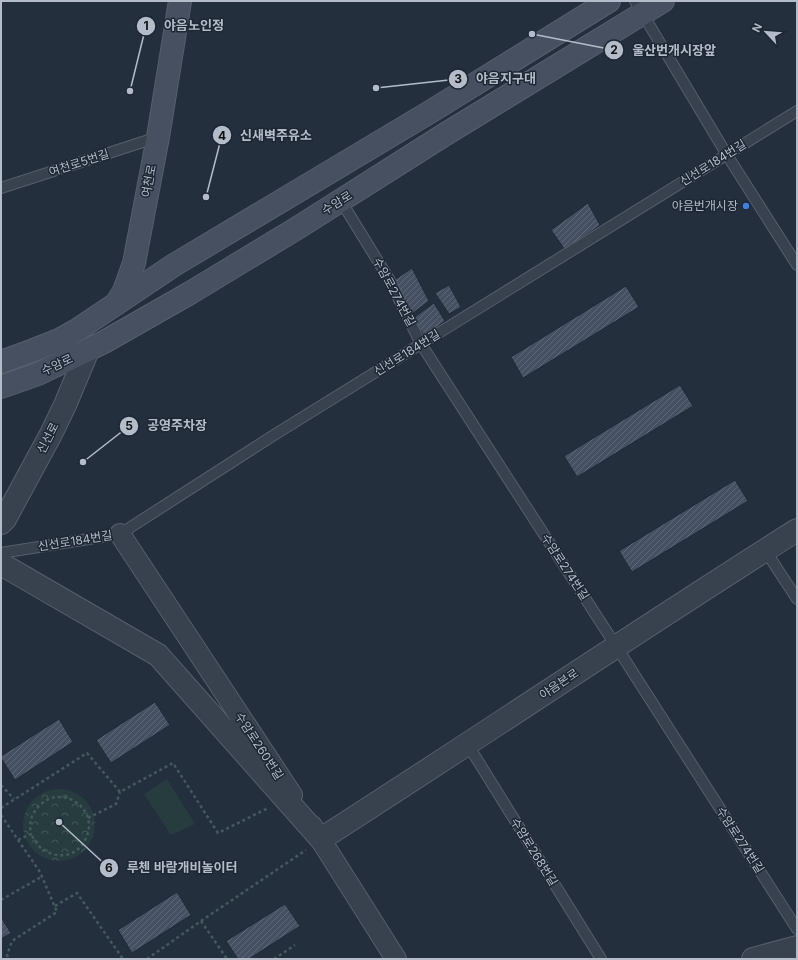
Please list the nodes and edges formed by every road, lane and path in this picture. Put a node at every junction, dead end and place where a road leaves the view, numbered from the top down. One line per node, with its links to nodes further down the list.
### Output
1 (180, 1): 6 (main road, 여천로)
2 (609, 1): 11 (main road, 수암로)
3 (663, 1): 4 (main road, 수암로)
4 (639, 7): 7 (lane); 9 (main road, 수암로)
5 (797, 111): 7 (lane, 신선로184번길)
6 (158, 137): 8 (lane, 여천로5번길); 11 (main road, 여천로)
7 (727, 155): 10 (lane); 12 (lane, 신선로184번길)
8 (1, 188)
9 (341, 201): 12 (lane, 수암로274번길); 13 (main road, 수암로)
10 (797, 265)
11 (116, 305): 13 (main road, 여천로); 14 (main road, 수암로)
12 (421, 344): 18 (lane, 신선로184번길); 23 (lane, 수암로274번길)
13 (88, 350): 15 (main road, 수암로); 16 (street, 신선로)
14 (1, 362)
15 (1, 387)
16 (1, 522)
17 (797, 530): 19 (street, 야음본로)
18 (120, 534): 20 (lane, 신선로184번길); 33 (street, 수암로260번길)
19 (765, 550): 22 (lane); 23 (street, 야음본로)
20 (1, 553)
21 (1, 564): 28 (street)
22 (797, 599)
23 (616, 646): 24 (street, 야음본로); 39 (lane, 수암로274번길)
24 (468, 745): 33 (street, 야음본로); 48 (lane, 수암로268번길)
25 (2, 787): 27 (path)
26 (120, 792): 27 (path); 28 (path); 31 (path)
27 (14, 799): 29 (path)
28 (285, 799): 33 (street)
29 (1, 808)
30 (1, 815): 34 (path)
31 (88, 818): 32 (path); 32 (path)
32 (31, 834): 34 (path)
33 (321, 839): 38 (path); 47 (street, 수암로260번길)
34 (18, 840): 35 (path)
35 (42, 877): 36 (path); 37 (path)
36 (1, 900)
37 (55, 906): 42 (path); 43 (path)
38 (201, 921): 44 (path); 45 (path)
39 (797, 929)
40 (295, 945): 46 (path)
41 (797, 947): 49 (street)
42 (9, 959)
43 (123, 959)
44 (147, 959)
45 (227, 959)
46 (274, 959)
47 (396, 959)
48 (601, 959)
49 (753, 959)

